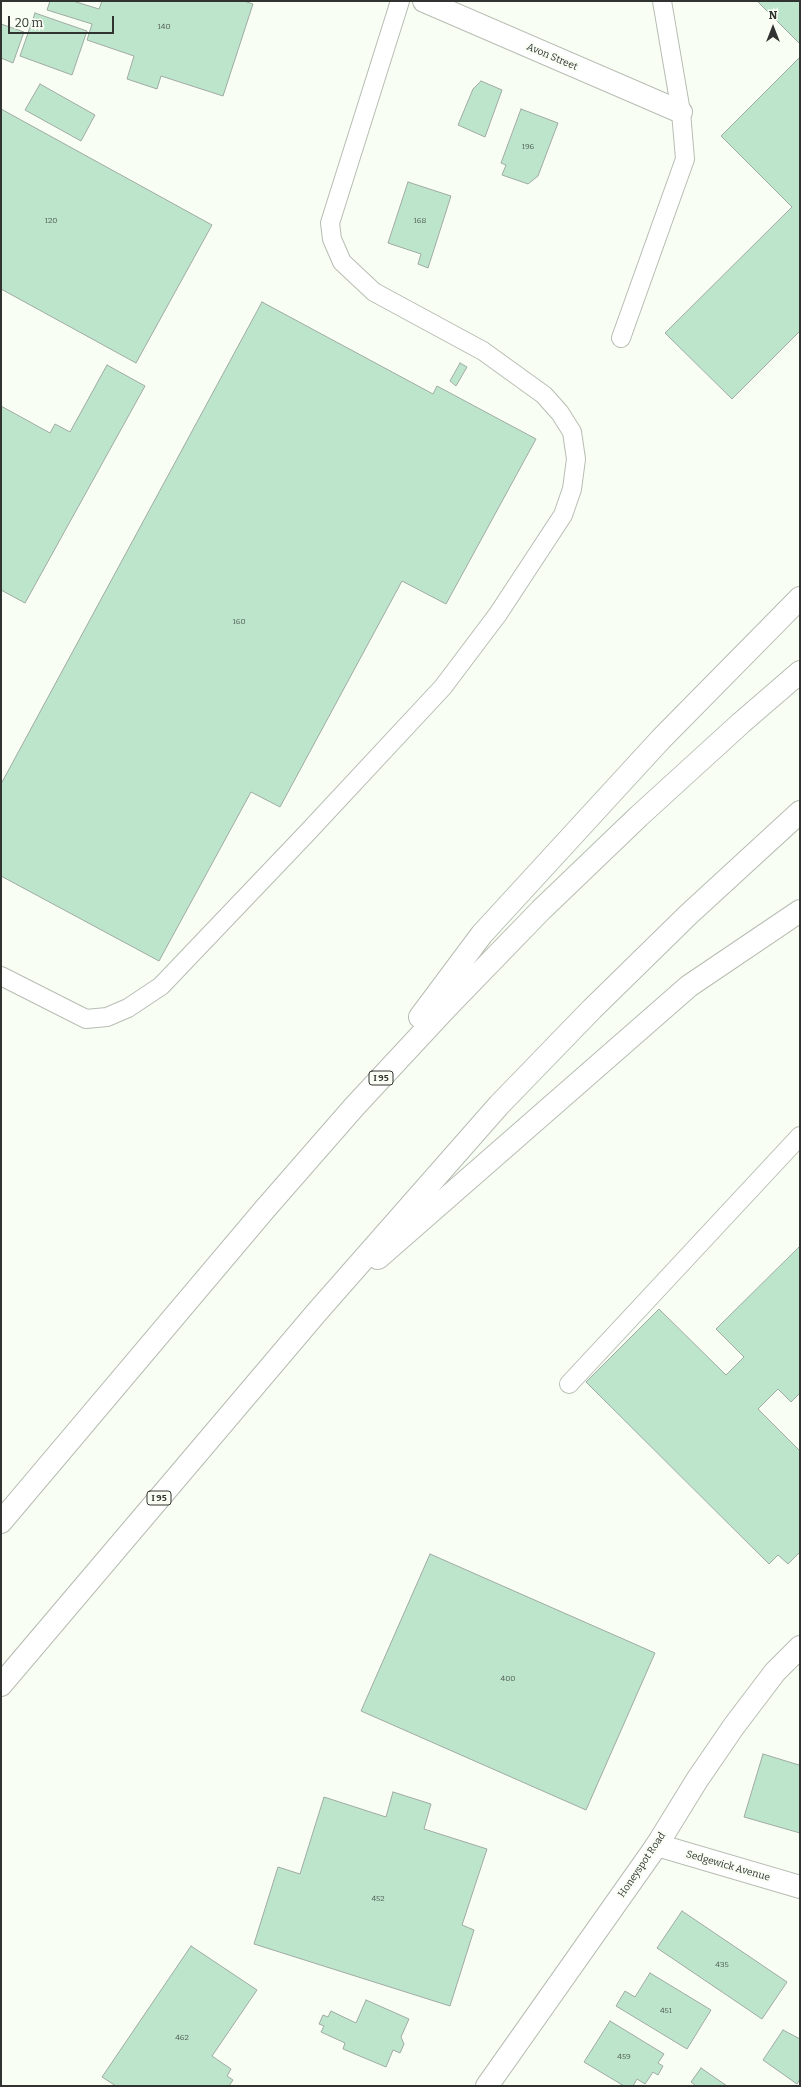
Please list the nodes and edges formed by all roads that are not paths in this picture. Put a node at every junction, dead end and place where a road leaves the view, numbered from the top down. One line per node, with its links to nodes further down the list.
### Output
1 (400, 1): 10 (lane)
2 (424, 1): 4 (main road, Avon Street)
3 (662, 1): 4 (lane)
4 (681, 112): 5 (lane)
5 (621, 338)
6 (800, 598): 11 (main road)
7 (800, 672): 11 (main road, I 95)
8 (800, 812): 13 (main road, I 95)
9 (800, 911): 13 (main road)
10 (1, 976)
11 (354, 1107): 15 (main road, I 95)
12 (800, 1136): 14 (lane)
13 (317, 1312): 17 (main road, I 95)
14 (569, 1384)
15 (1, 1522)
16 (800, 1647): 18 (main road, Honeyspot Road)
17 (1, 1685)
18 (656, 1845): 19 (main road, Sedgewick Avenue); 20 (main road, Honeyspot Road)
19 (800, 1888)
20 (488, 2086)

